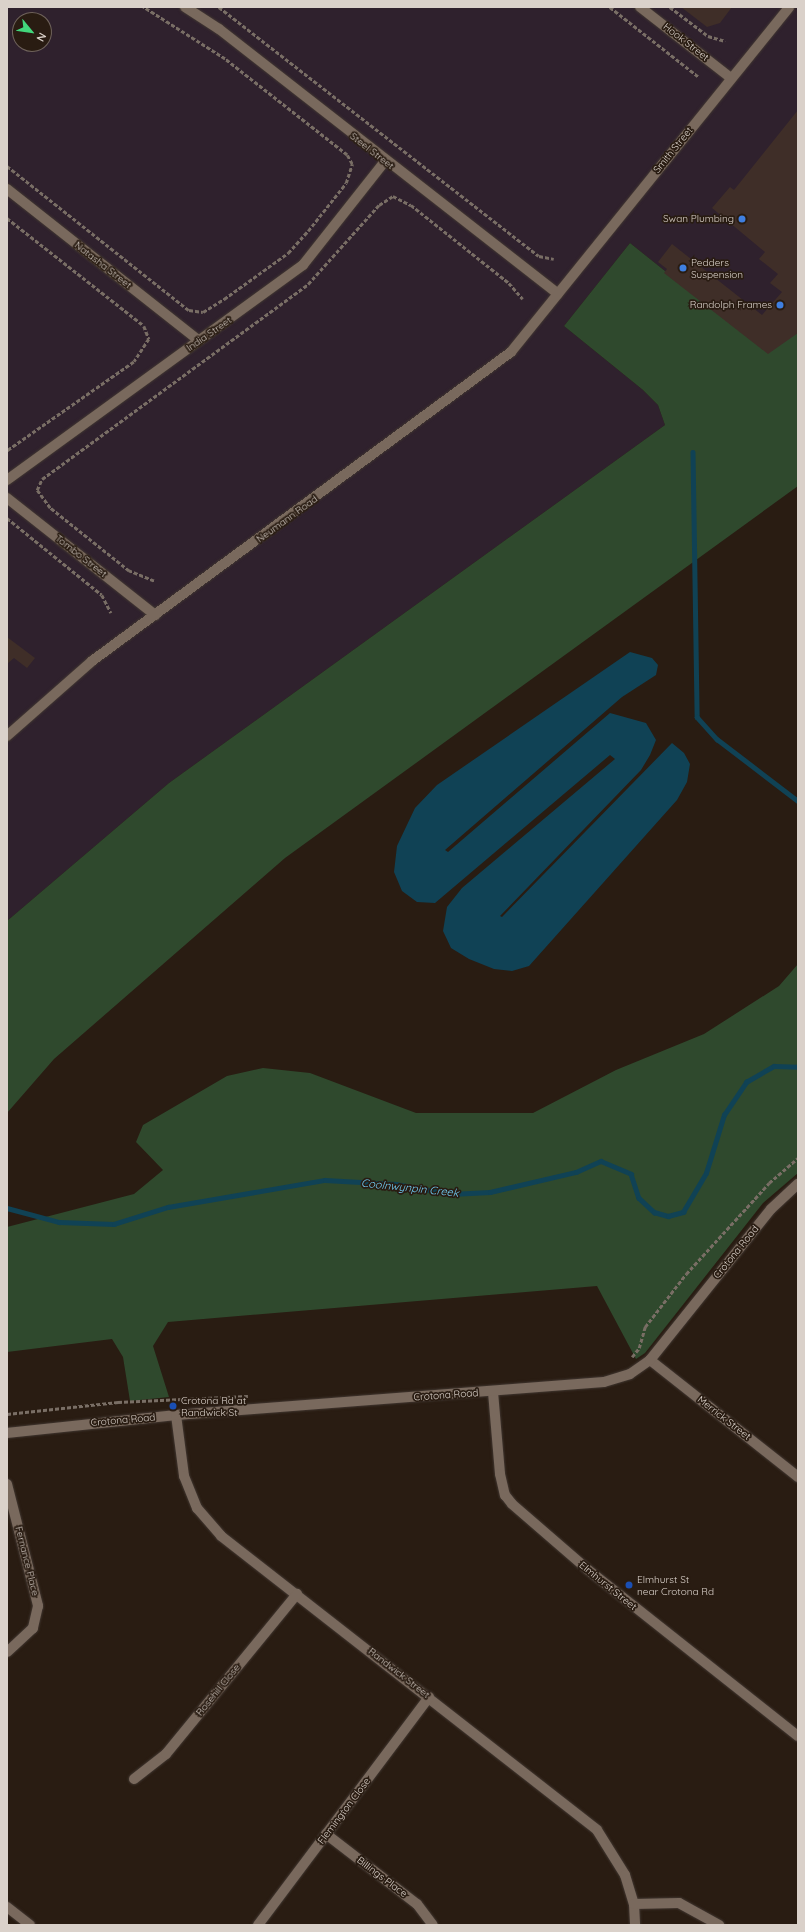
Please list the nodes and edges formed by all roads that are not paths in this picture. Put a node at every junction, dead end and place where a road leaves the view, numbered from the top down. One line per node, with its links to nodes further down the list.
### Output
1 (186, 7): 5 (street, Steel Street)
2 (640, 7): 4 (street, Hook Street)
3 (789, 7): 4 (street, Smith Street)
4 (731, 78): 7 (street, Smith Street)
5 (385, 161): 7 (street, Steel Street); 8 (street, India Street)
6 (7, 189): 8 (street, Natasha Street)
7 (558, 294): 11 (street, Neumann Road)
8 (198, 340): 9 (street, India Street)
9 (7, 480)
10 (7, 498): 11 (street, Tombo Street)
11 (155, 615): 12 (street, Neumann Road)
12 (7, 736)
13 (798, 1184): 14 (street, Crotona Road)
14 (650, 1360): 15 (street, Crotona Road); 18 (street, Merrick Street)
15 (493, 1392): 16 (street, Crotona Road); 23 (street, Elmhurst Street)
16 (176, 1415): 17 (street, Crotona Road); 20 (street, Randwick Street)
17 (7, 1433)
18 (798, 1476)
19 (7, 1484): 21 (street, Fernance Place)
20 (297, 1594): 22 (street, Randwick Street); 24 (street, Rosehill Close)
21 (7, 1652)
22 (429, 1697): 25 (street, Flemington Close); 26 (street, Randwick Street)
23 (798, 1736)
24 (134, 1779)
25 (326, 1834): 29 (street, Flemington Close); 30 (street, Billings Place)
26 (634, 1904): 31 (street, Randwick Street); 32 (street)
27 (7, 1907): 28 (street)
28 (30, 1925)
29 (258, 1925)
30 (433, 1925)
31 (636, 1925)
32 (719, 1925)

